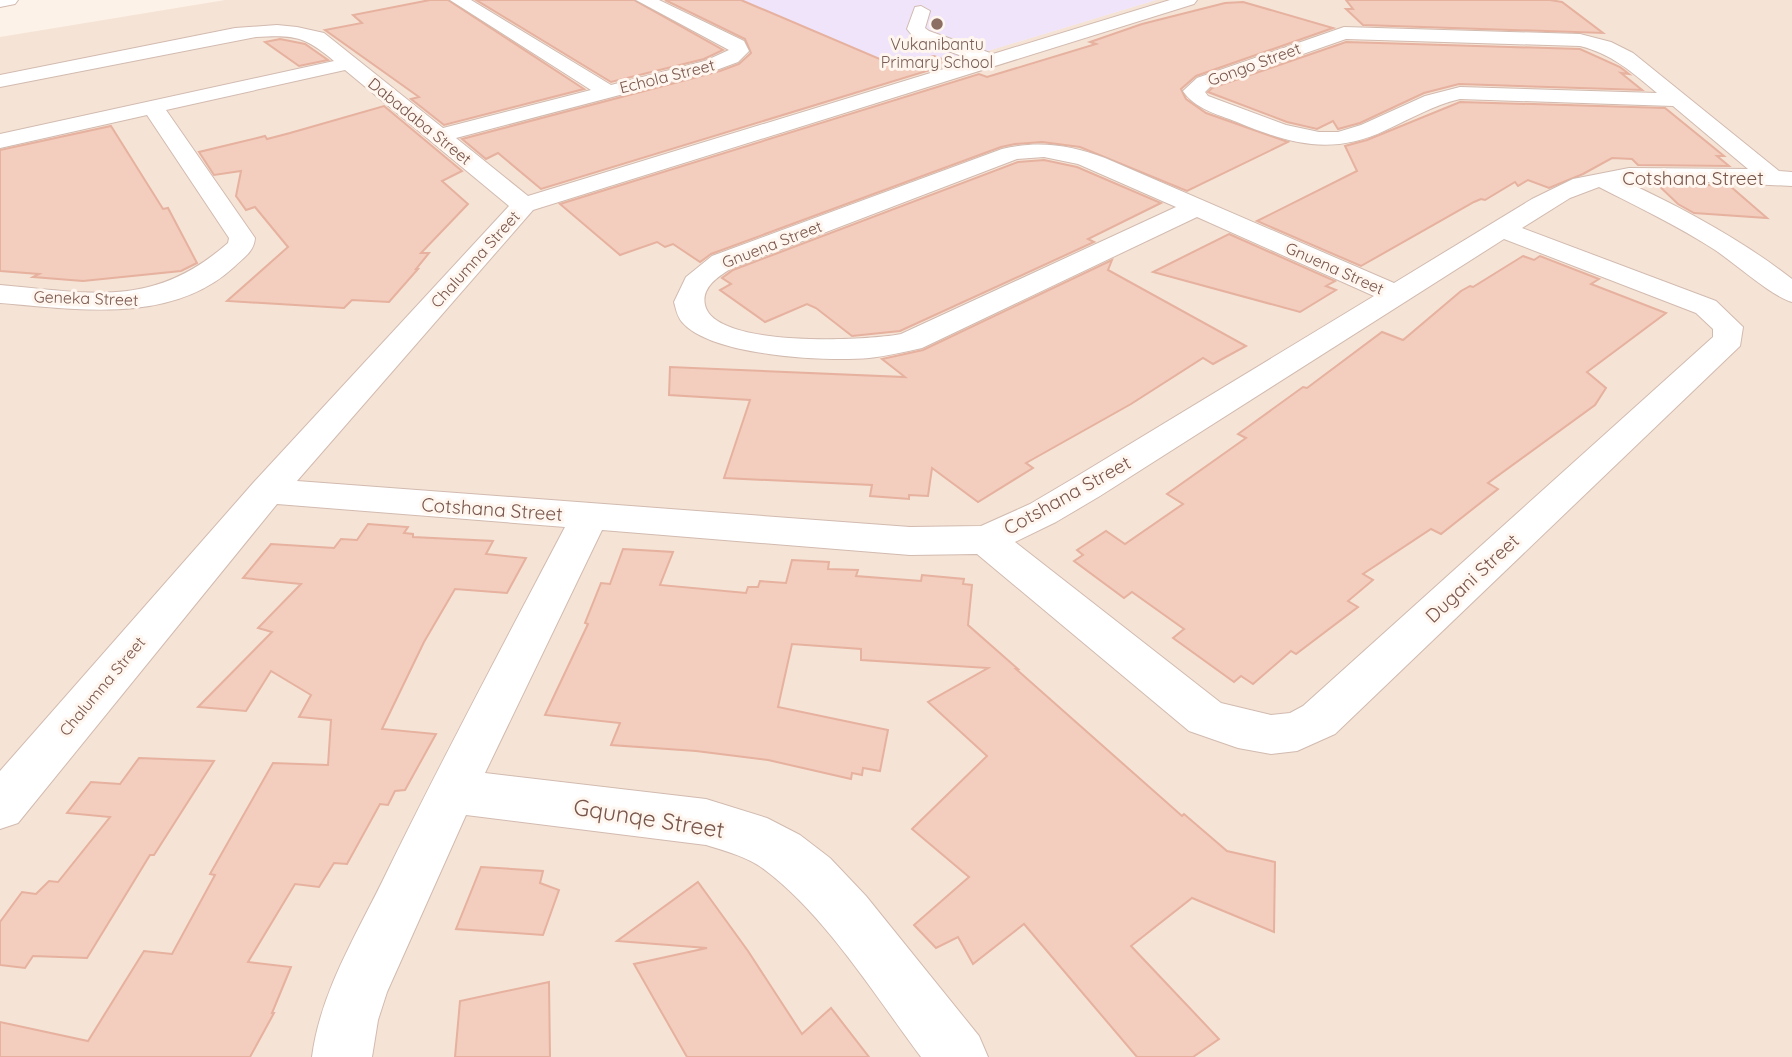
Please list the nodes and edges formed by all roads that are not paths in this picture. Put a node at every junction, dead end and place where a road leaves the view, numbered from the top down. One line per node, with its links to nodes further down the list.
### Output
1 (9, 0): 5 (street)
2 (459, 0): 10 (street, Echola Street)
3 (645, 0): 10 (street, Echola Street)
4 (1188, 0): 7 (street, Chalumna Street)
5 (0, 2)
6 (922, 11): 7 (street)
7 (992, 60): 17 (street, Chalumna Street)
8 (350, 63): 9 (street, Dabadaba Street); 12 (street); 13 (street, Dabadaba Street)
9 (0, 81)
10 (607, 90): 13 (street, Echola Street)
11 (1678, 100): 11 (street, Gongo Street); 16 (street, Gongo Street)
12 (153, 108): 14 (street); 21 (street, Geneka Street)
13 (439, 136): 17 (street, Dabadaba Street)
14 (0, 141)
15 (1602, 179): 16 (street, Cotshana Street); 19 (street, Cotshana Street); 20 (street)
16 (1783, 179)
17 (524, 205): 23 (street, Chalumna Street)
18 (1197, 208): 18 (street, Gnuena Street); 22 (street, Gnuena Street)
19 (1502, 229): 22 (street, Cotshana Street); 25 (street, Dugani Street)
20 (1792, 292)
21 (0, 294)
22 (1397, 295): 25 (street, Cotshana Street)
23 (267, 491): 24 (street, Cotshana Street); 27 (street, Chalumna Street)
24 (590, 516): 25 (street, Cotshana Street); 26 (street)
25 (986, 540)
26 (450, 791): 28 (street); 29 (street, Gqunqe Street)
27 (0, 807)
28 (342, 1057)
29 (958, 1057)

